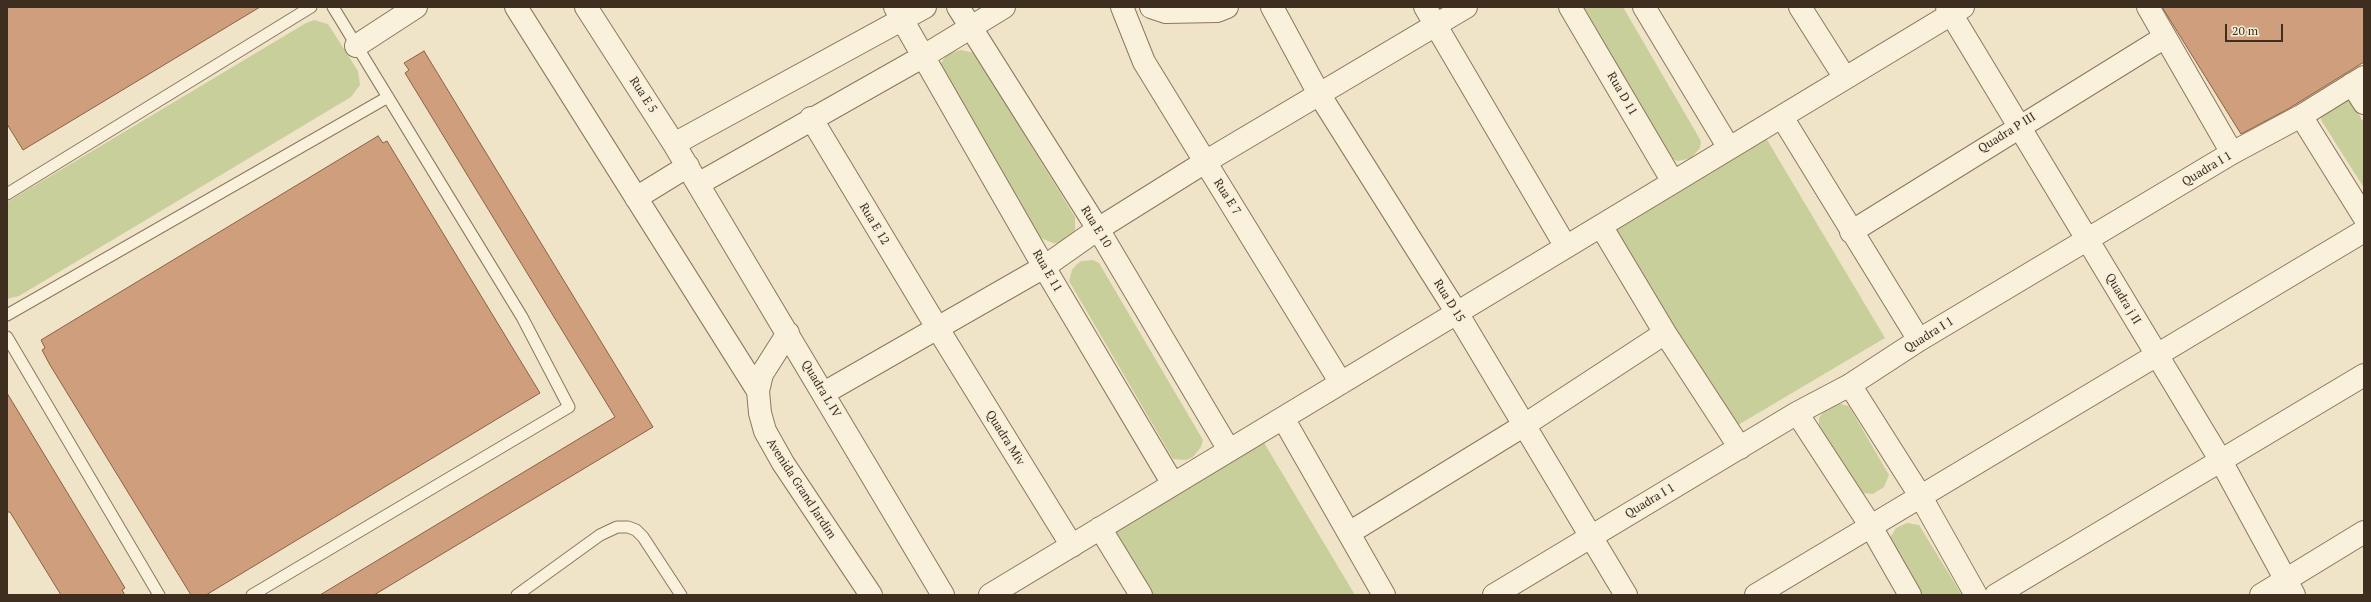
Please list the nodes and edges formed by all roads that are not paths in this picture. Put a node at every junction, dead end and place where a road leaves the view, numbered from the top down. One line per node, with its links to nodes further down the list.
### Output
1 (311, 7): 40 (lane)
2 (333, 7): 23 (lane)
3 (416, 7): 23 (street)
4 (516, 7): 41 (street)
5 (586, 7): 34 (street, Rua E 5)
6 (925, 7): 19 (street)
7 (958, 7): 21 (street, Rua E 10)
8 (1004, 7): 21 (street)
9 (1122, 7): 37 (street, Rua E 7)
10 (1151, 7): 11 (street)
11 (1227, 7)
12 (1272, 7): 27 (street, Rua D 15)
13 (1466, 7): 20 (street)
14 (1570, 7): 39 (street, Rua D 11)
15 (1644, 7): 35 (street)
16 (1800, 7): 25 (street)
17 (2148, 7): 22 (street)
18 (1954, 9): 25 (street); 33 (street, Quadra j II)
19 (899, 13): 24 (street, Rua E 11); 34 (street)
20 (1431, 16): 27 (street); 48 (street)
21 (970, 28): 24 (street); 44 (street, Rua E 10)
22 (2165, 37): 33 (street, Quadra P III); 36 (street)
23 (356, 46): 28 (lane)
24 (924, 56): 32 (street); 49 (street, Rua E 11)
25 (1844, 78): 30 (street)
26 (2358, 80): 29 (street); 31 (street, Quadra I 1)
27 (1319, 94): 37 (street); 50 (street, Rua D 15)
28 (388, 97): 51 (lane); 79 (lane)
29 (2364, 103)
30 (1782, 116): 35 (street); 46 (street)
31 (2301, 116): 36 (street, Quadra I 1); 42 (street)
32 (811, 118): 38 (street); 52 (street, Rua E 12)
33 (2019, 126): 46 (street, Quadra P III); 47 (street, Quadra j II)
34 (674, 144): 38 (street, Rua E 5)
35 (1729, 148): 39 (street)
36 (2232, 153): 47 (street, Quadra I 1)
37 (1205, 162): 44 (street); 59 (street, Rua E 7)
38 (693, 175): 41 (street); 53 (street, Quadra L IV)
39 (1673, 182): 43 (street)
40 (7, 194)
41 (636, 198): 61 (street)
42 (2364, 217)
43 (1601, 226): 48 (street); 54 (street)
44 (1098, 228): 49 (street); 67 (street, Rua E 10)
45 (2364, 231): 57 (street)
46 (1851, 232): 56 (street)
47 (2087, 240): 56 (street, Quadra I 1); 57 (street, Quadra j II)
48 (1566, 247): 50 (street)
49 (1044, 267): 52 (street); 69 (street, Rua E 11)
50 (1456, 313): 59 (street); 65 (street, Rua D 15)
51 (7, 315)
52 (938, 330): 62 (street); 76 (street, Quadra Miv)
53 (788, 332): 61 (street, Avenida Grand Jardim); 62 (street, Quadra L IV)
54 (1665, 333): 65 (street); 66 (street)
55 (7, 337): 78 (lane)
56 (1919, 340): 60 (street, Quadra I 1)
57 (2157, 355): 68 (street, Quadra j II); 70 (street)
58 (2364, 375): 68 (street)
59 (1341, 383): 64 (street)
60 (1850, 385): 63 (street, Quadra I 1); 70 (street)
61 (758, 391): 82 (street, Avenida Grand Jardim)
62 (824, 393): 83 (street, Quadra L IV)
63 (1797, 414): 66 (street, Quadra I 1); 71 (street)
64 (1283, 418): 67 (street); 74 (street)
65 (1523, 426): 74 (street); 75 (street, Rua D 15)
66 (1740, 448): 75 (street, Quadra I 1)
67 (1229, 450): 69 (street)
68 (2221, 461): 77 (street, Quadra j II); 92 (street)
69 (1173, 484): 72 (street)
70 (1921, 497): 71 (street); 91 (street)
71 (1870, 526): 89 (street); 90 (street)
72 (1100, 528): 76 (street); 85 (street)
73 (2364, 532): 77 (street)
74 (1349, 533): 86 (street)
75 (1592, 536): 87 (street, Quadra I 1); 88 (street, Rua D 15)
76 (1072, 546): 84 (street)
77 (2289, 587): 93 (street)
78 (159, 595)
79 (252, 595)
80 (517, 595): 81 (lane)
81 (681, 595)
82 (871, 595)
83 (943, 595)
84 (990, 595)
85 (1141, 595)
86 (1384, 595)
87 (1494, 595)
88 (1626, 595)
89 (1756, 595)
90 (1910, 595)
91 (1976, 595)
92 (1996, 595)
93 (2261, 595)

